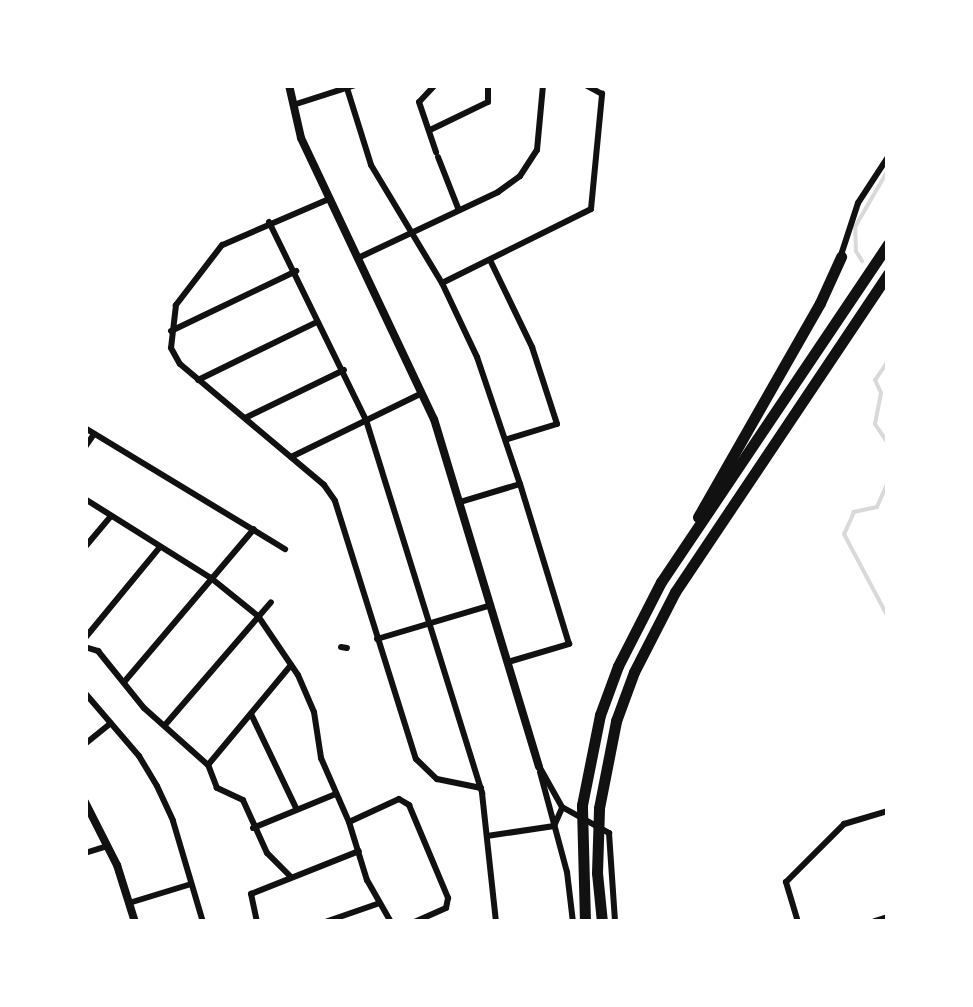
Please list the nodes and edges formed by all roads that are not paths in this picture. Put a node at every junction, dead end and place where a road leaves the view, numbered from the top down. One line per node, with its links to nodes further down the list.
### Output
1 (289, 85): 8 (street)
2 (355, 85): 7 (street)
3 (435, 85): 9 (street)
4 (488, 85): 9 (street)
5 (543, 85): 12 (street)
6 (586, 85): 18 (street)
7 (346, 88): 8 (street); 14 (street)
8 (292, 105): 11 (street)
9 (430, 130): 12 (street)
10 (888, 156): 16 (street)
11 (329, 198): 13 (street); 17 (street)
12 (458, 208): 14 (street)
13 (270, 222): 19 (street); 23 (street)
14 (410, 232): 17 (street); 21 (street)
15 (888, 244): 42 (highway)
16 (841, 256): 42 (highway)
17 (358, 258): 26 (street)
18 (490, 260): 21 (street); 31 (street)
19 (296, 271): 22 (street); 23 (street)
20 (888, 274): 88 (highway)
21 (442, 283): 31 (street)
22 (317, 322): 24 (street); 25 (street)
23 (170, 331): 25 (street)
24 (344, 370): 27 (street); 28 (street)
25 (198, 380): 27 (street)
26 (422, 393): 28 (street); 36 (street)
27 (245, 418): 33 (street)
28 (366, 420): 33 (street); 47 (street)
29 (85, 428): 30 (street)
30 (94, 434): 32 (street); 38 (street)
31 (508, 439): 34 (street)
32 (85, 447)
33 (291, 457): 49 (street)
34 (520, 484): 36 (street); 51 (street)
35 (85, 499): 37 (street)
36 (460, 502): 45 (street)
37 (111, 516): 39 (street); 40 (street)
38 (254, 529): 41 (street); 43 (street)
39 (85, 547)
40 (160, 547): 43 (street); 48 (street)
41 (286, 549)
42 (678, 557): 87 (highway)
43 (210, 578): 46 (street); 53 (street)
44 (271, 602): 46 (street)
45 (490, 605): 47 (street); 51 (street)
46 (258, 616): 52 (street); 57 (street)
47 (430, 623): 49 (street); 61 (street)
48 (85, 638)
49 (377, 640): 61 (street)
50 (85, 647): 53 (street)
51 (508, 662): 60 (street)
52 (292, 665): 55 (street); 62 (street)
53 (125, 681): 57 (street)
54 (85, 693): 56 (street)
55 (252, 714): 59 (street); 65 (street)
56 (111, 724): 58 (street); 75 (street)
57 (165, 726): 59 (street)
58 (85, 744)
59 (208, 765): 69 (street)
60 (538, 766): 64 (street); 68 (street)
61 (481, 788): 70 (street)
62 (336, 794): 65 (street); 67 (street)
63 (85, 802): 71 (street)
64 (562, 807): 68 (street); 89 (street)
65 (297, 810): 69 (street)
66 (888, 811): 90 (street)
67 (349, 822): 72 (street); 84 (street)
68 (554, 826): 70 (street); 86 (street)
69 (253, 828): 74 (street)
70 (486, 836): 85 (street)
71 (108, 846): 73 (street); 76 (street)
72 (359, 852): 74 (street); 77 (street)
73 (85, 853)
74 (291, 877): 81 (street)
75 (191, 884): 76 (street); 80 (street)
76 (129, 902): 79 (street)
77 (377, 904): 82 (street); 83 (street)
78 (888, 918): 91 (street)
79 (135, 922)
80 (203, 922)
81 (256, 922)
82 (325, 922)
83 (391, 922)
84 (415, 922)
85 (496, 922)
86 (573, 922)
87 (585, 922)
88 (602, 922)
89 (615, 922)
90 (798, 922)
91 (874, 922)

